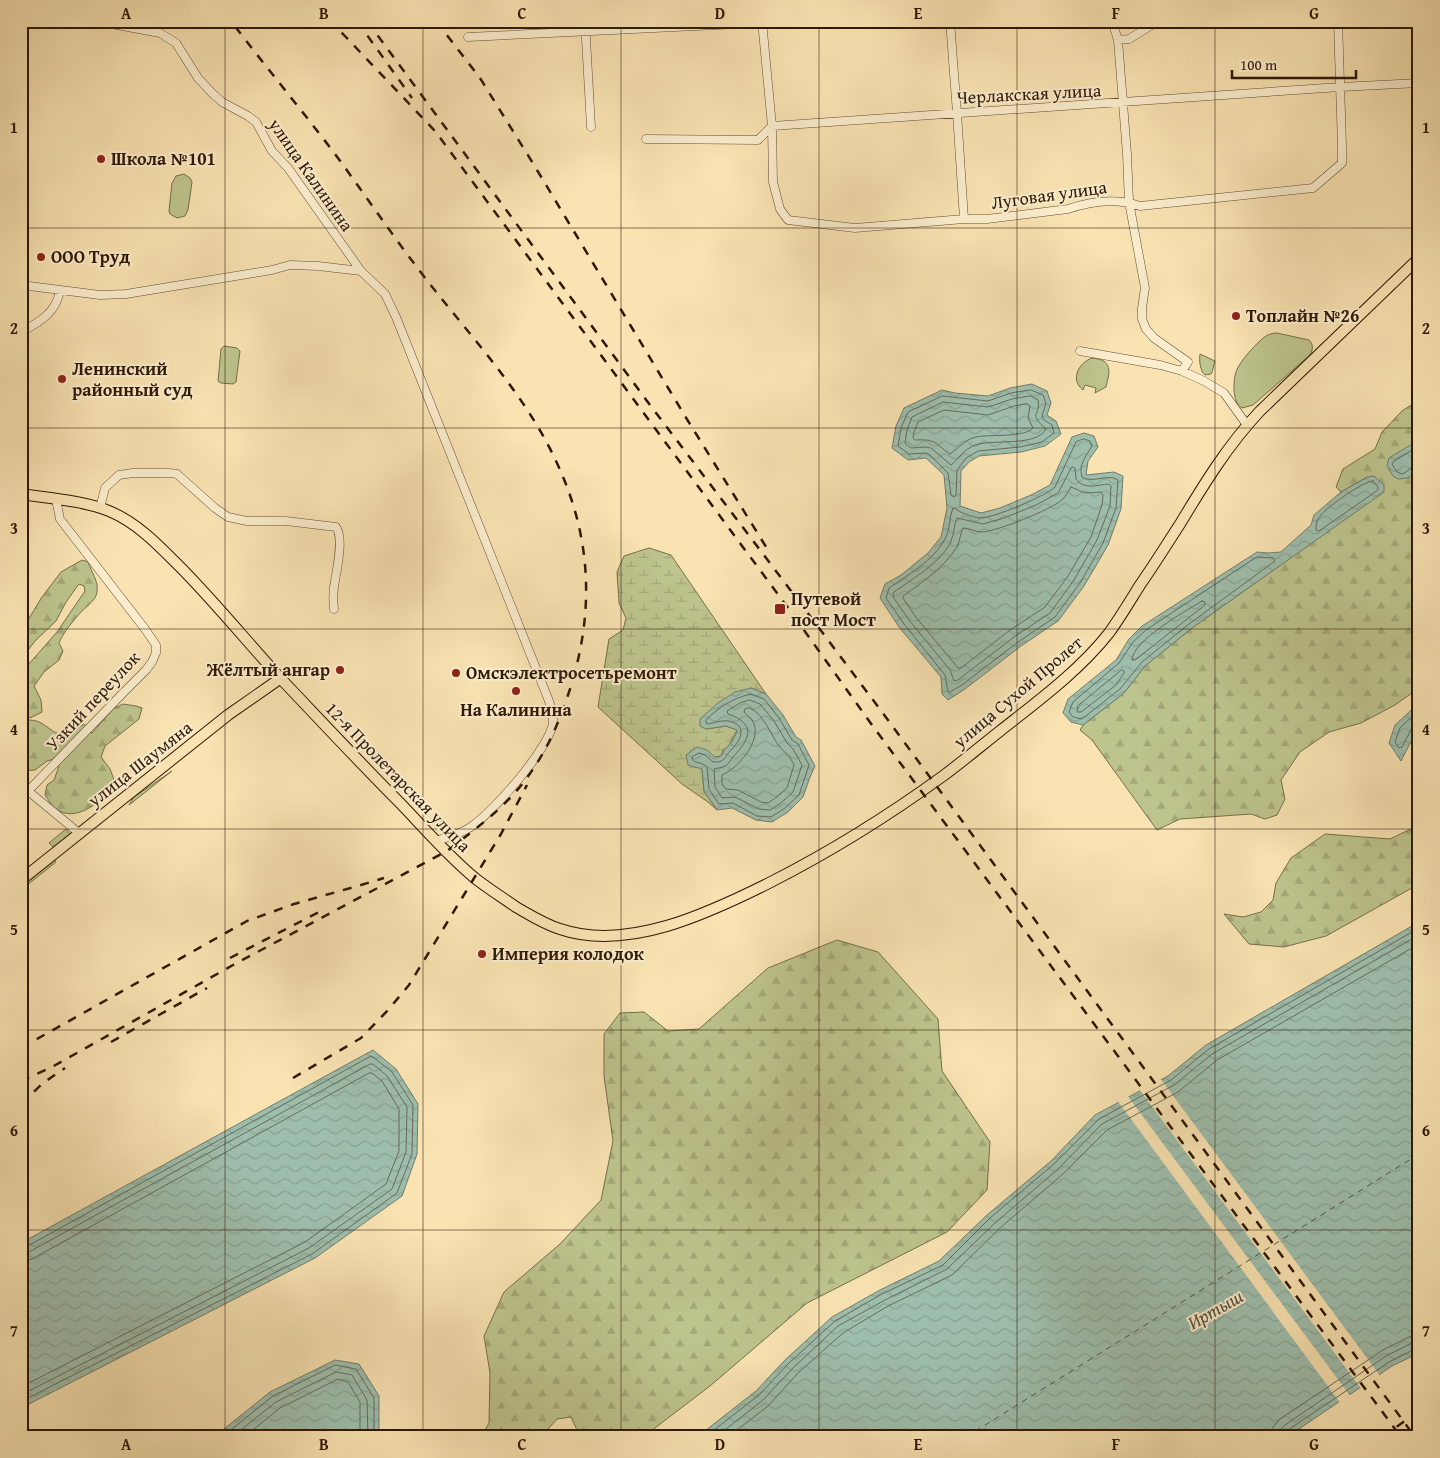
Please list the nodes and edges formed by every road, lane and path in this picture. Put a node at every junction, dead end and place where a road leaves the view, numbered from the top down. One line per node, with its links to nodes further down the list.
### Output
1 (96, 21): 22 (street, улица Калинина)
2 (585, 21): 9 (street)
3 (802, 21): 8 (street)
4 (950, 21): 15 (street)
5 (1112, 21): 11 (street)
6 (1158, 21): 11 (street)
7 (1338, 21): 13 (street)
8 (762, 22): 9 (street); 16 (street)
9 (586, 32): 10 (street); 17 (street)
10 (468, 37)
11 (1118, 40): 14 (street)
12 (1419, 84): 13 (street, Черлакская улица)
13 (1340, 87): 14 (street, Черлакская улица); 19 (street, Луговая улица)
14 (1123, 103): 15 (street, Черлакская улица); 19 (street)
15 (958, 113): 16 (street, Черлакская улица); 20 (street)
16 (772, 126): 18 (street); 20 (street, Луговая улица)
17 (591, 127)
18 (646, 139)
19 (1129, 202): 20 (street, Луговая улица); 27 (street)
20 (964, 219)
21 (1419, 258): 28 (main road, улица Сухой Пролет)
22 (361, 271): 24 (street); 35 (street, улица Калинина)
23 (21, 285): 24 (street)
24 (60, 290): 25 (street)
25 (21, 332)
26 (1080, 351): 27 (street)
27 (1182, 371): 28 (street)
28 (1247, 424): 37 (main road, улица Сухой Пролет)
29 (21, 494): 30 (main road, 12-я Пролетарская улица)
30 (56, 499): 31 (main road, 12-я Пролетарская улица); 34 (street, Узкий переулок)
31 (100, 508): 32 (street); 33 (main road, 12-я Пролетарская улица)
32 (334, 609)
33 (281, 678): 34 (main road, улица Шаумяна); 35 (main road, 12-я Пролетарская улица)
34 (79, 833): 36 (main road, улица Шаумяна)
35 (437, 841): 37 (main road, 12-я Пролетарская улица)
36 (21, 880)
37 (531, 916)

